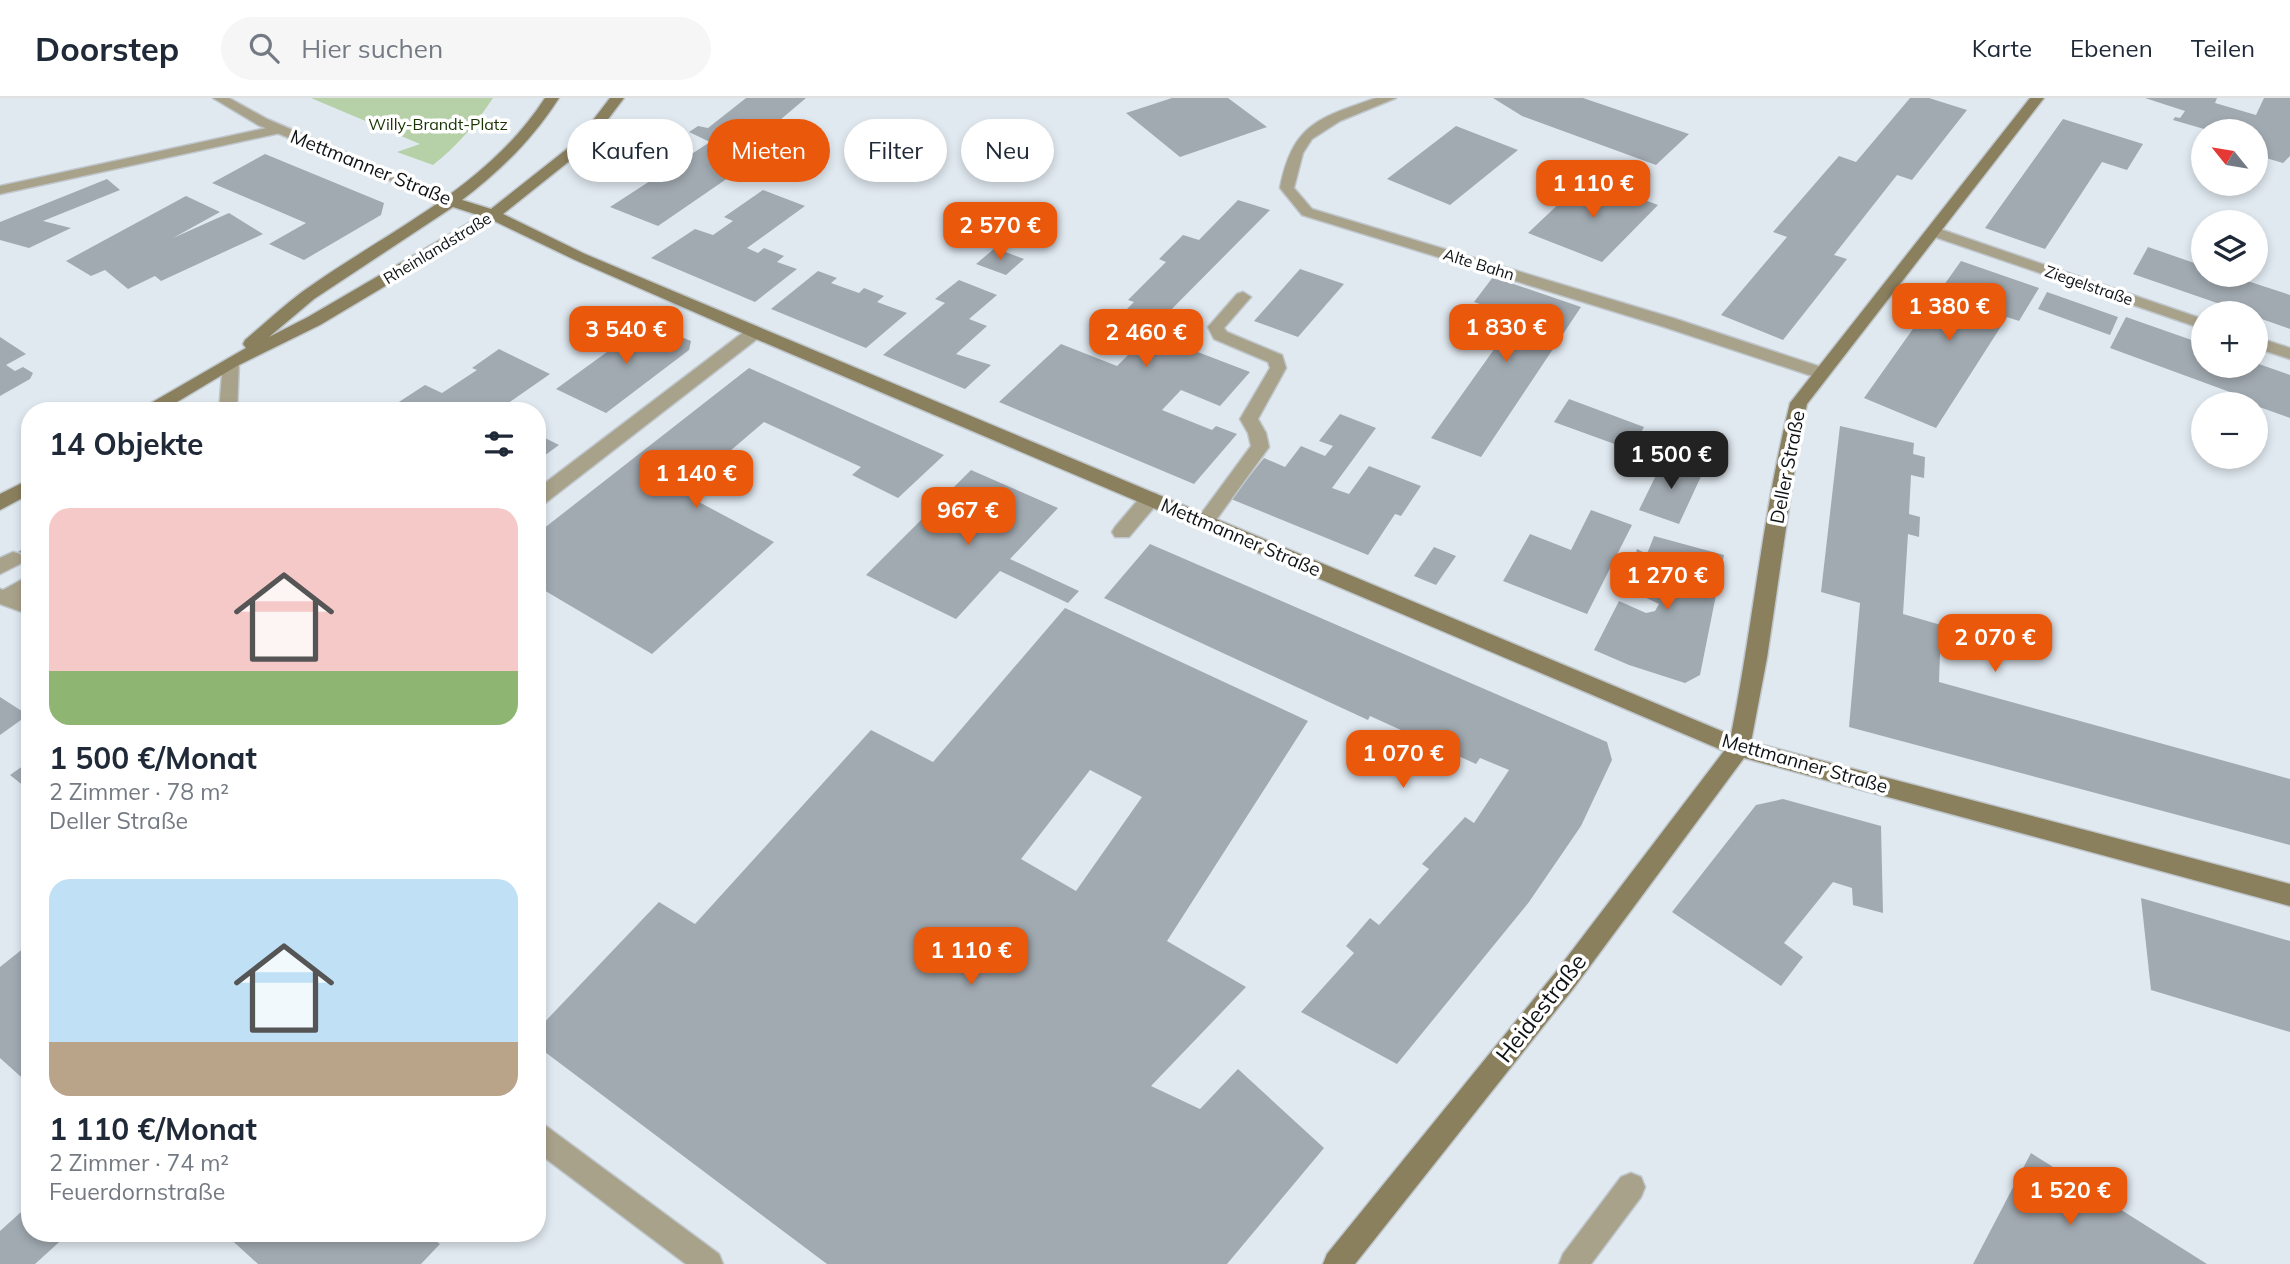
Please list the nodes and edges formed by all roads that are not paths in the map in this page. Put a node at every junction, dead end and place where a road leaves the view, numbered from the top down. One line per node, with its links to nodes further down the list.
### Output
1 (220, 98): 6 (street, Mettmanner Straße)
2 (552, 98): 8 (street, Rheinlandstraße)
3 (617, 98): 9 (street, Rheinlandstraße)
4 (1389, 98): 17 (street, Alte Bahn)
5 (2034, 99): 10 (street, Deller Straße)
6 (280, 130): 7 (street); 8 (street, Mettmanner Straße)
7 (0, 190)
8 (452, 201): 9 (street, Mettmanner Straße); 16 (street, Rheinlandstraße)
9 (492, 215): 13 (street, Mettmanner Straße); 16 (street, Rheinlandstraße)
10 (1934, 232): 12 (street, Ziegelstraße); 17 (street, Deller Straße)
11 (1243, 297): 24 (street)
12 (2191, 320)
13 (755, 332): 21 (street); 22 (street, Mettmanner Straße)
14 (2268, 346): 15 (street)
15 (2290, 354)
16 (231, 362): 18 (street, Rheinlandstraße); 19 (street)
17 (1821, 373): 29 (street, Deller Straße)
18 (165, 402)
19 (229, 402)
20 (21, 490): 23 (street)
21 (546, 492)
22 (1150, 499): 24 (street, Mettmanner Straße); 25 (street)
23 (0, 503)
24 (1205, 522): 29 (street, Mettmanner Straße)
25 (1122, 532)
26 (21, 587): 27 (street)
27 (2, 597): 28 (street)
28 (21, 603)
29 (1739, 748): 30 (street, Mettmanner Straße); 34 (street, Heidestraße)
30 (2290, 895)
31 (546, 1142): 33 (street)
32 (1631, 1187): 35 (street)
33 (709, 1264)
34 (1336, 1264)
35 (1573, 1264)

